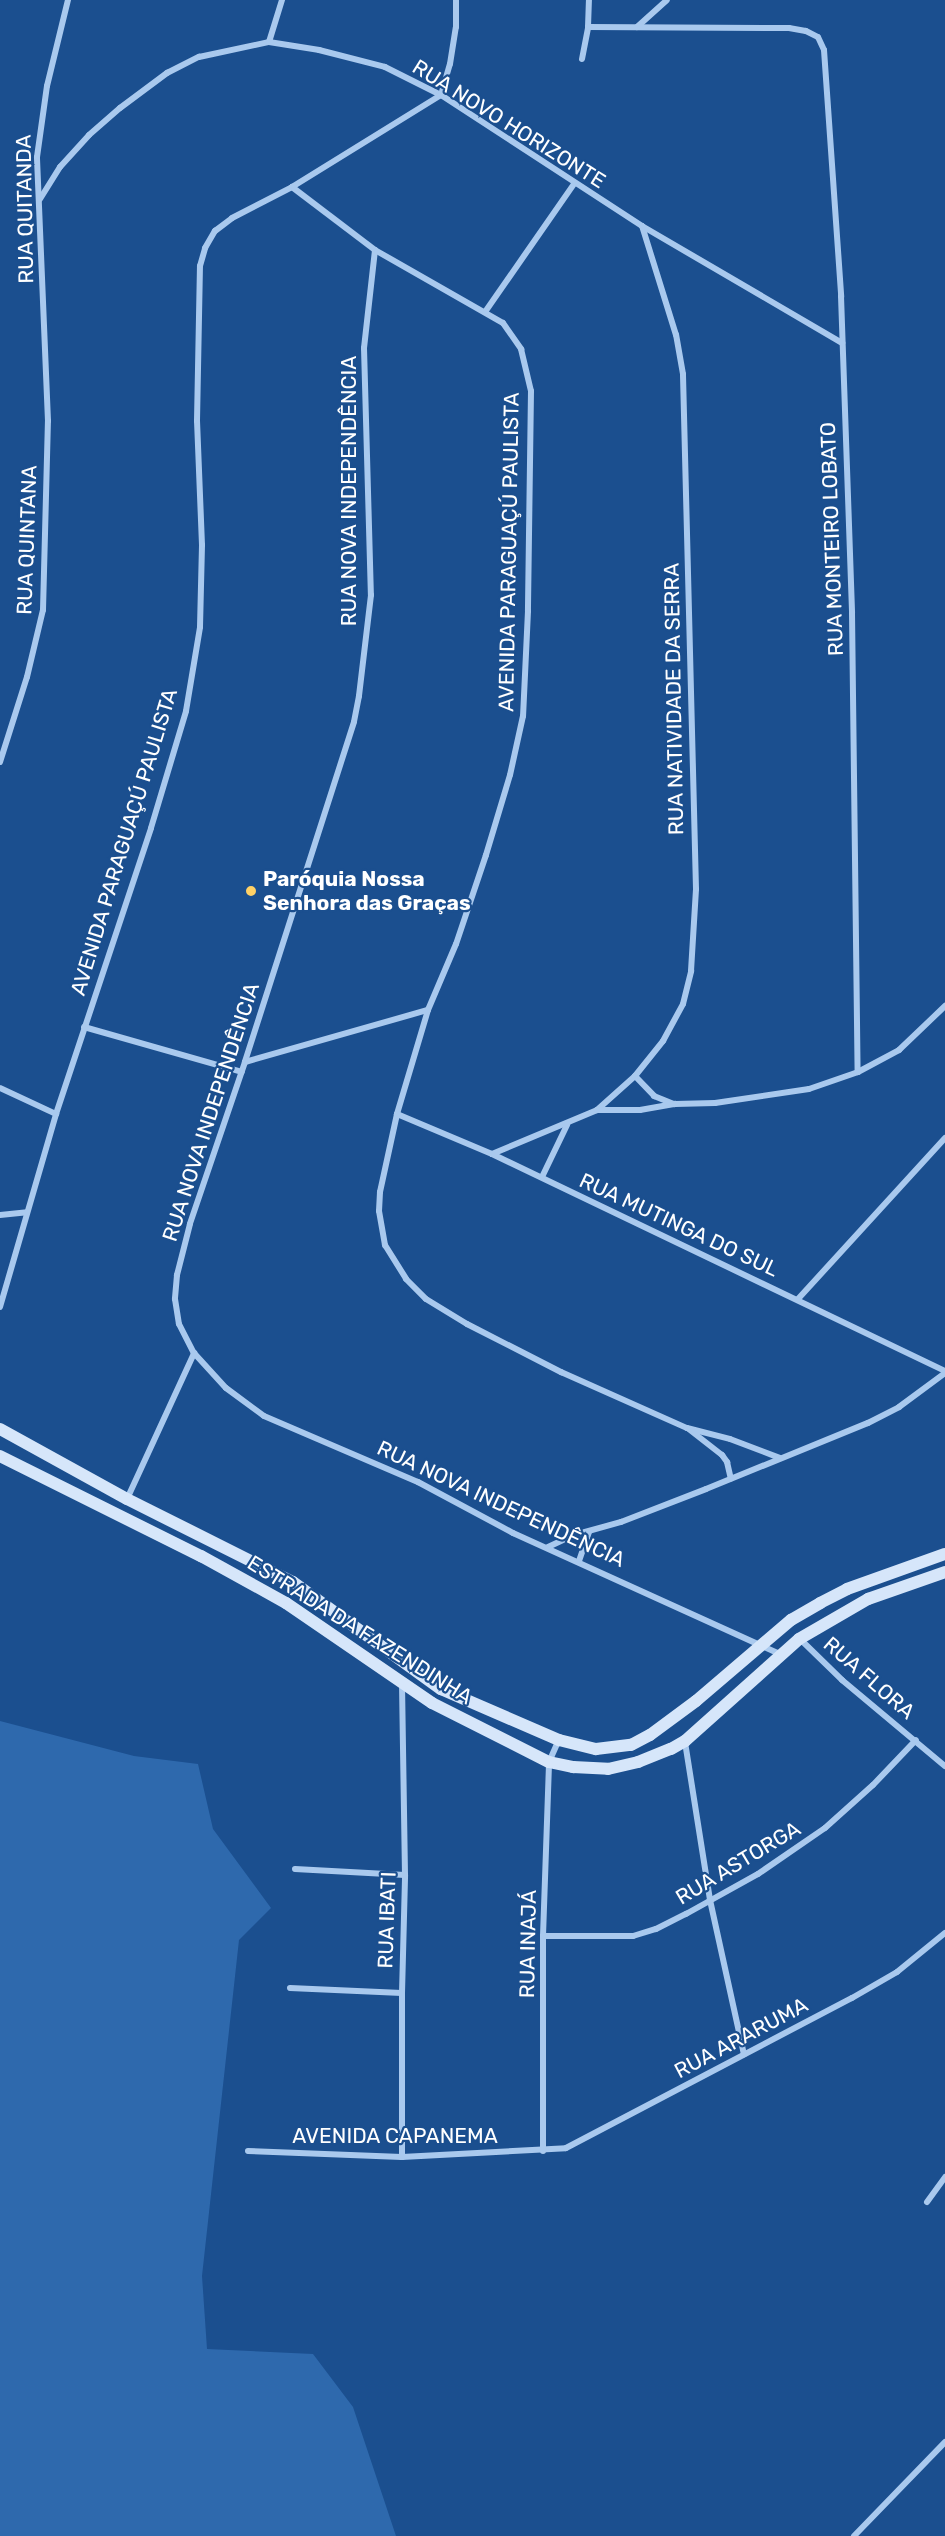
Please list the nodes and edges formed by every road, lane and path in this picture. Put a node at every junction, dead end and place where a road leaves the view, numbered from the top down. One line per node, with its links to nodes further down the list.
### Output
1 (68, 0): 13 (street, RUA QUITANDA)
2 (282, 0): 8 (street)
3 (456, 0): 10 (street)
4 (589, 0): 6 (street)
5 (667, 0): 7 (street)
6 (588, 27): 7 (street, RUA MONTEIRO LOBATO); 9 (street)
7 (636, 27): 17 (street, RUA MONTEIRO LOBATO)
8 (269, 42): 10 (street, RUA NOVO HORIZONTE); 13 (street, RUA NOVO HORIZONTE)
9 (582, 60)
10 (441, 95): 11 (street, RUA NOVO HORIZONTE); 12 (street)
11 (574, 184): 14 (street, RUA NOVO HORIZONTE); 16 (street)
12 (292, 187): 15 (street, AVENIDA PARAGUAÇÚ PAULISTA); 22 (street, AVENIDA PARAGUAÇÚ PAULISTA)
13 (40, 199): 18 (street, RUA QUITANDA)
14 (642, 226): 17 (street, RUA NOVO HORIZONTE); 26 (street, RUA NATIVIDADE DA SERRA)
15 (375, 250): 16 (street, AVENIDA PARAGUAÇÚ PAULISTA); 23 (street, RUA NOVA INDEPENDÊNCIA)
16 (485, 312): 21 (street, AVENIDA PARAGUAÇÚ PAULISTA)
17 (842, 343): 25 (street, RUA MONTEIRO LOBATO)
18 (48, 421): 19 (street, RUA QUINTANA)
19 (0, 762)
20 (945, 1006): 25 (street)
21 (428, 1010): 23 (street); 31 (street, AVENIDA PARAGUAÇÚ PAULISTA)
22 (84, 1027): 24 (street); 30 (street, AVENIDA PARAGUAÇÚ PAULISTA)
23 (245, 1062): 24 (street, RUA NOVA INDEPENDÊNCIA)
24 (242, 1072): 40 (street, RUA NOVA INDEPENDÊNCIA)
25 (858, 1072): 28 (street)
26 (635, 1076): 28 (street); 29 (street, RUA NATIVIDADE DA SERRA)
27 (0, 1088): 30 (street)
28 (675, 1104): 29 (street)
29 (597, 1110): 32 (street, RUA NATIVIDADE DA SERRA)
30 (56, 1114): 36 (street, AVENIDA PARAGUAÇÚ PAULISTA)
31 (396, 1114): 34 (street, RUA MUTINGA DO SUL); 42 (street, AVENIDA PARAGUAÇÚ PAULISTA)
32 (567, 1125): 34 (street, RUA NATIVIDADE DA SERRA); 35 (street)
33 (945, 1138): 38 (street)
34 (492, 1154): 35 (street, RUA MUTINGA DO SUL)
35 (542, 1177): 38 (street, RUA MUTINGA DO SUL)
36 (27, 1212): 37 (street); 39 (street, AVENIDA PARAGUAÇÚ PAULISTA)
37 (0, 1215)
38 (798, 1299): 41 (street, RUA MUTINGA DO SUL)
39 (0, 1307)
40 (194, 1353): 47 (street); 49 (street, RUA NOVA INDEPENDÊNCIA)
41 (945, 1372): 45 (street)
42 (687, 1428): 45 (street, AVENIDA PARAGUAÇÚ PAULISTA); 46 (street, AVENIDA PARAGUAÇÚ PAULISTA)
43 (0, 1430): 47 (main road, ESTRADA DA FAZENDINHA)
44 (0, 1456): 56 (main road, ESTRADA DA FAZENDINHA)
45 (780, 1458): 46 (street)
46 (731, 1479): 48 (street)
47 (127, 1499): 57 (main road, ESTRADA DA FAZENDINHA)
48 (589, 1532): 49 (street); 51 (street)
49 (548, 1547): 51 (street, RUA NOVA INDEPENDÊNCIA)
50 (945, 1554): 54 (main road, ESTRADA DA FAZENDINHA)
51 (579, 1561): 54 (street, RUA NOVA INDEPENDÊNCIA)
52 (945, 1572): 53 (main road, ESTRADA DA FAZENDINHA)
53 (799, 1639): 55 (main road, ESTRADA DA FAZENDINHA); 58 (street, RUA FLORA)
54 (761, 1644): 55 (street, RUA NOVA INDEPENDÊNCIA); 57 (main road, ESTRADA DA FAZENDINHA)
55 (780, 1654): 59 (main road, ESTRADA DA FAZENDINHA)
56 (402, 1684): 60 (main road, ESTRADA DA FAZENDINHA); 63 (street, RUA IBATI)
57 (560, 1740): 60 (street, RUA INAJÁ)
58 (916, 1740): 61 (street, RUA FLORA); 64 (street, RUA ASTORGA)
59 (685, 1741): 60 (main road, ESTRADA DA FAZENDINHA); 64 (street)
60 (549, 1762): 66 (street, RUA INAJÁ)
61 (945, 1766)
62 (295, 1869): 63 (street)
63 (405, 1875): 68 (street, RUA IBATI)
64 (710, 1900): 66 (street, RUA ASTORGA); 69 (street)
65 (945, 1933): 69 (street, RUA ARARUMA)
66 (543, 1936): 71 (street, RUA INAJÁ)
67 (290, 1988): 68 (street)
68 (402, 1993): 72 (street, RUA IBATI)
69 (744, 2054): 71 (street, RUA ARARUMA)
70 (248, 2151): 72 (street, AVENIDA CAPANEMA)
71 (543, 2151): 72 (street, AVENIDA CAPANEMA)
72 (402, 2157)
73 (945, 2177): 74 (street)
74 (927, 2202)
75 (945, 2442): 76 (street)
76 (854, 2536)

